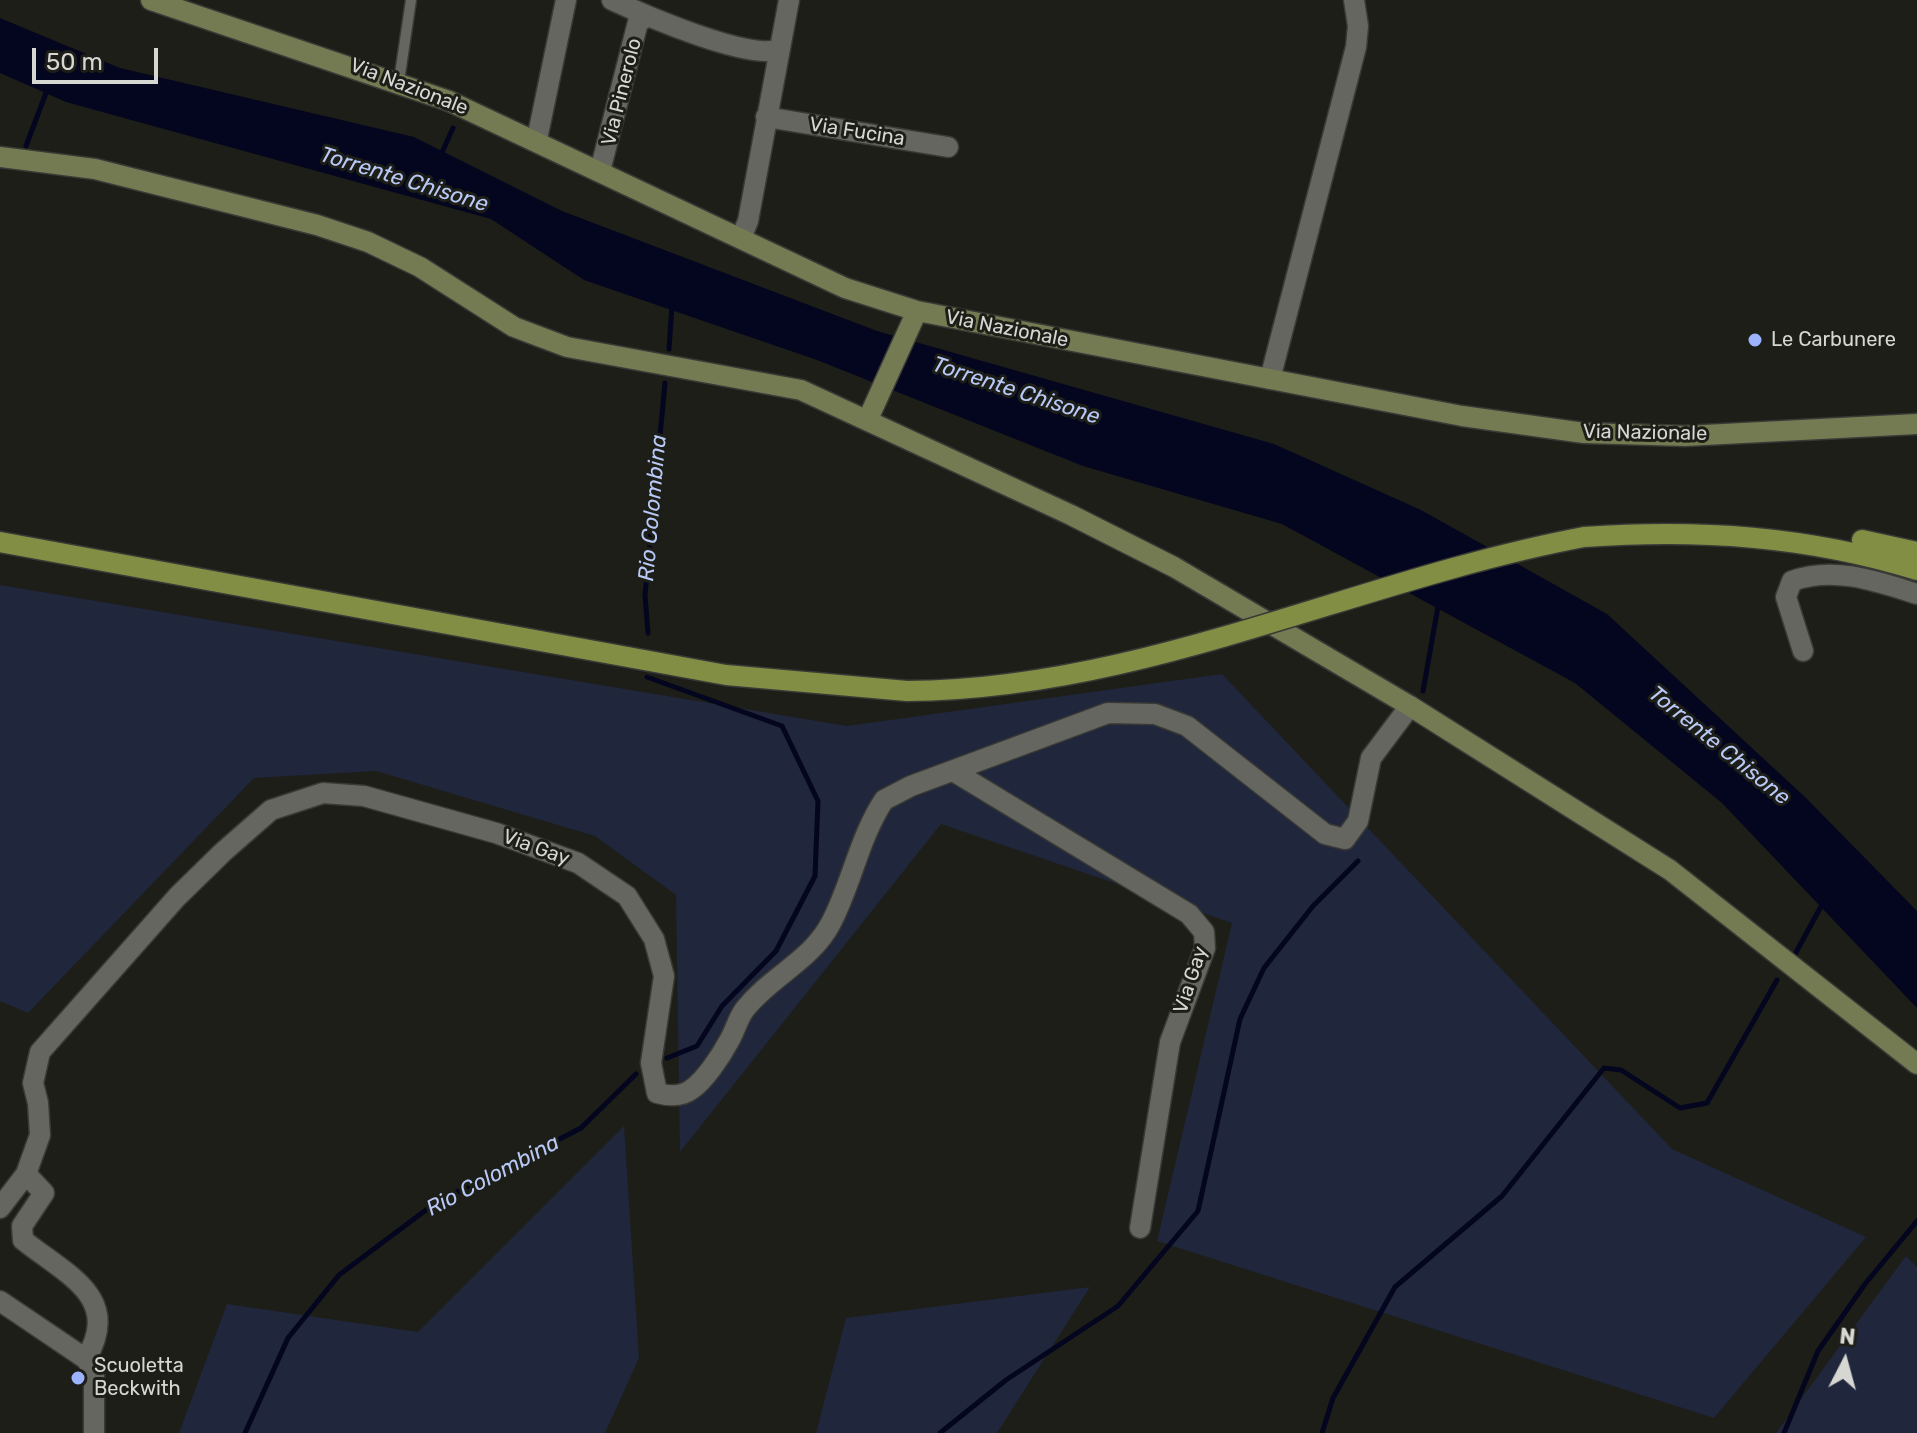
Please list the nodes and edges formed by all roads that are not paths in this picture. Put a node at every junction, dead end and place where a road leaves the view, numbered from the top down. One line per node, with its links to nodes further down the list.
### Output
1 (151, 0): 9 (street, Via Nazionale)
2 (411, 0): 9 (lane)
3 (566, 0): 11 (street)
4 (612, 0): 7 (street, Via Pinerolo)
5 (789, 0): 8 (street)
6 (1354, 0): 17 (street)
7 (647, 17): 8 (street, Via Pinerolo); 14 (street, Via Pinerolo)
8 (780, 49): 10 (street)
9 (399, 81): 11 (street, Via Nazionale)
10 (766, 117): 12 (street, Via Fucina); 15 (street)
11 (537, 139): 14 (street, Via Nazionale)
12 (948, 147)
13 (0, 157): 18 (street)
14 (600, 171): 15 (street, Via Nazionale)
15 (741, 238): 16 (street, Via Nazionale)
16 (917, 311): 17 (street, Via Nazionale); 18 (street)
17 (1270, 379): 19 (street, Via Nazionale)
18 (868, 419): 26 (street)
19 (1917, 424)
20 (1639, 533): 21 (main road, bridge); 22 (main road); 23 (main road)
21 (0, 542)
22 (1917, 552)
23 (1917, 570)
24 (1917, 594): 25 (street)
25 (1803, 651)
26 (1410, 706): 27 (street, Via Gay); 28 (street)
27 (953, 771): 29 (street, Via Gay); 31 (street, Via Gay)
28 (1917, 1064)
29 (26, 1174): 30 (street, Via Gay); 33 (street)
30 (0, 1208)
31 (1140, 1228)
32 (0, 1301): 33 (street)
33 (86, 1359): 34 (street)
34 (94, 1433)

